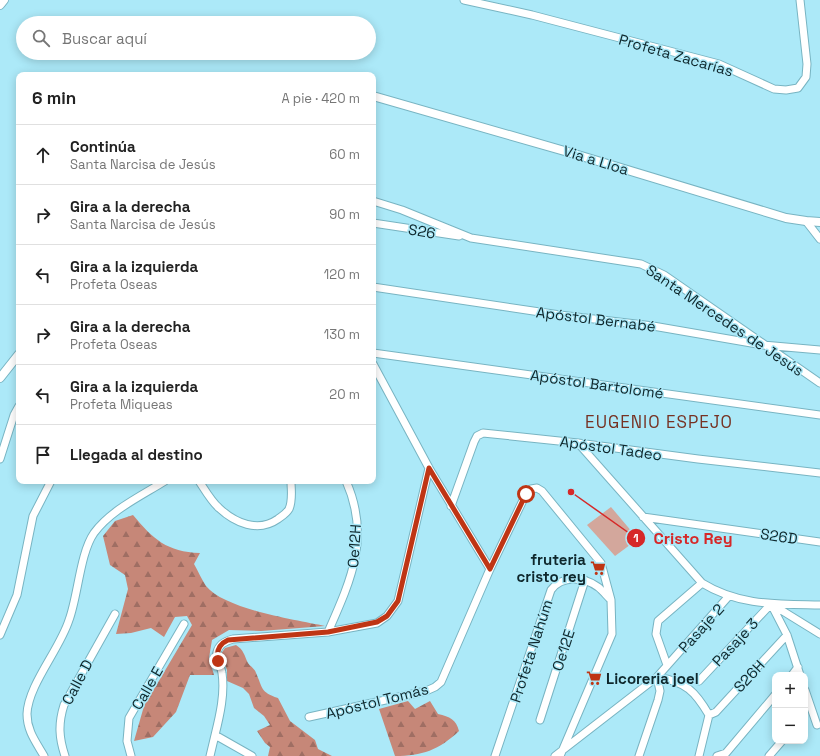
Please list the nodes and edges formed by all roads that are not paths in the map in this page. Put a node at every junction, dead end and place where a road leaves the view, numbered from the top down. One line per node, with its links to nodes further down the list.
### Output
1 (4, 0): 4 (street)
2 (464, 0): 3 (street, Profeta Zacarías)
3 (800, 0)
4 (0, 5)
5 (376, 97): 7 (street, Via a Lloa)
6 (376, 202): 10 (street, Santa Mercedes de Jesús)
7 (806, 222): 8 (street, Via a Lloa); 11 (street)
8 (820, 222)
9 (376, 223): 10 (street, S26)
10 (471, 238): 13 (street, Santa Mercedes de Jesús)
11 (820, 239)
12 (376, 287): 13 (street, Apóstol Bernabé)
13 (762, 345): 14 (street, Apóstol Bernabé); 19 (street, Santa Mercedes de Jesús)
14 (820, 350)
15 (376, 353): 21 (street, Apóstol Bartolomé)
16 (16, 358): 18 (street)
17 (376, 370): 24 (street)
18 (0, 378)
19 (820, 383)
20 (16, 411): 23 (street)
21 (820, 415)
22 (578, 443): 25 (street, Apóstol Tadeo); 31 (street, Apóstol Tadeo); 32 (street)
23 (0, 459)
24 (429, 468): 31 (street); 43 (street)
25 (820, 473)
26 (49, 484): 45 (street)
27 (160, 484): 63 (street)
28 (201, 484): 29 (street)
29 (291, 484)
30 (347, 484): 43 (street, Oe12H)
31 (450, 506): 34 (street)
32 (643, 517): 33 (street, S26D); 36 (street)
33 (820, 542)
34 (490, 569): 38 (street, Apóstol Tomás); 56 (street, Apóstol Tomás)
35 (585, 580): 38 (street); 57 (street, Oe12E); 67 (street, Profeta Nahúm)
36 (702, 583): 37 (street); 47 (street)
37 (728, 597): 39 (street); 47 (street, Pasaje 2)
38 (611, 600): 61 (street)
39 (771, 604): 40 (street); 44 (street); 46 (street); 52 (street, Pasaje 3)
40 (820, 605)
41 (115, 614): 64 (street, Calle D)
42 (184, 624): 65 (street, Calle E)
43 (328, 632): 59 (street)
44 (820, 634)
45 (0, 635)
46 (787, 636): 48 (street); 55 (street, S26H)
47 (667, 665): 51 (street, Pasaje 2)
48 (798, 667): 49 (street); 50 (street)
49 (794, 672)
50 (799, 672)
51 (657, 677): 55 (street); 61 (street, Pasaje 2); 70 (street)
52 (700, 681)
53 (772, 699): 72 (street)
54 (808, 699): 58 (street)
55 (709, 715): 71 (street)
56 (309, 717)
57 (540, 720)
58 (817, 725)
59 (215, 735): 62 (street); 66 (street)
60 (779, 744): 73 (street)
61 (563, 748): 68 (street); 69 (street)
62 (249, 755)
63 (44, 756)
64 (65, 756)
65 (131, 756)
66 (210, 756)
67 (495, 756)
68 (555, 756)
69 (560, 756)
70 (639, 756)
71 (699, 756)
72 (717, 756)
73 (769, 756)

